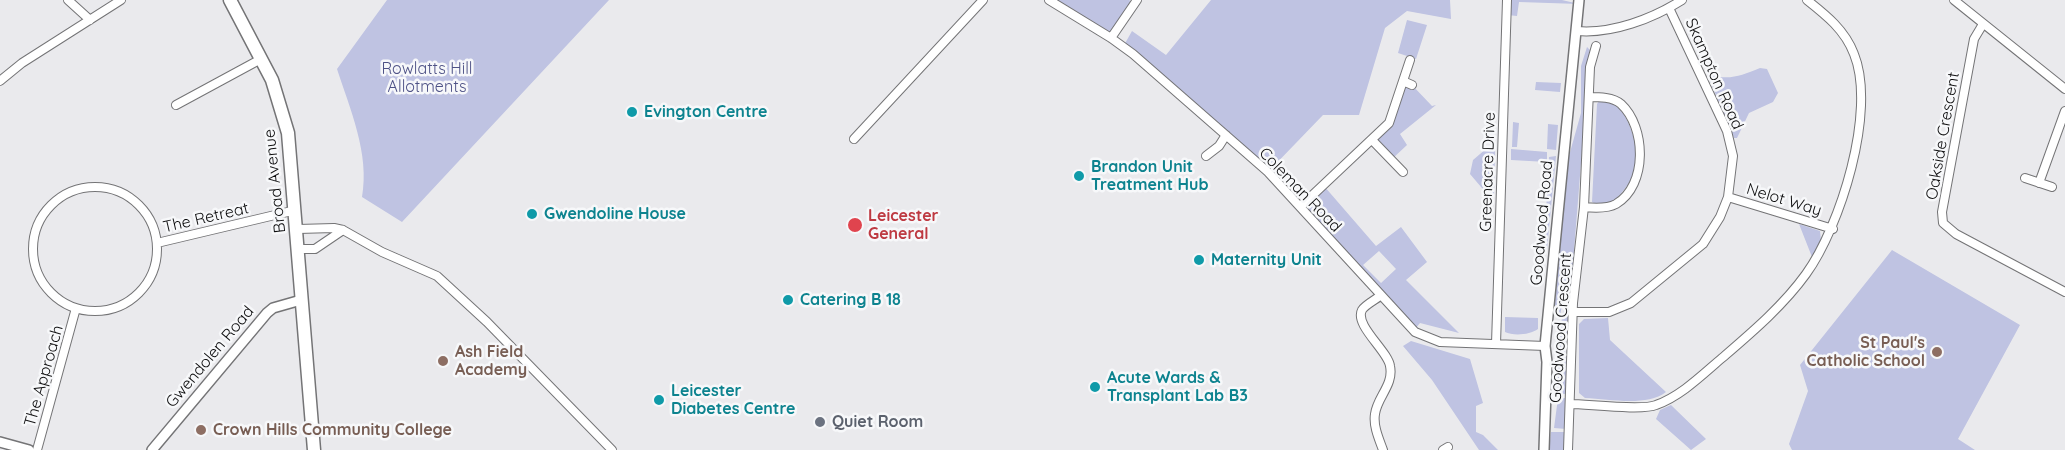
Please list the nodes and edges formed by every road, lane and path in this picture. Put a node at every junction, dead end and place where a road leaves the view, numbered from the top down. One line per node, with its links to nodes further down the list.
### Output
1 (68, 0): 13 (street)
2 (122, 0): 13 (street)
3 (230, 0): 18 (highway, Broad Avenue)
4 (983, 0): 28 (street)
5 (1049, 0): 16 (street, Coleman Road)
6 (1507, 0): 49 (street, Greenacre Drive)
7 (1579, 0): 15 (street, Goodwood Road)
8 (1682, 0): 12 (street)
9 (1807, 0): 40 (street)
10 (1954, 0): 14 (street)
11 (1133, 1): 16 (street)
12 (1668, 8): 15 (street); 35 (street, Skampton Road)
13 (90, 20): 20 (street)
14 (1983, 24): 23 (street); 44 (street, Oakside Crescent)
15 (1577, 31): 50 (street, Goodwood Road)
16 (1111, 38): 27 (street, Coleman Road)
17 (1596, 46): 24 (street, Goodwood Crescent)
18 (261, 59): 25 (street); 38 (highway, Broad Avenue)
19 (1410, 60): 21 (street)
20 (0, 81)
21 (1403, 81): 22 (street); 29 (street)
22 (1412, 85)
23 (2065, 89)
24 (1589, 97): 37 (street, Goodwood Crescent); 37 (street)
25 (177, 105)
26 (2065, 111): 33 (street)
27 (1226, 135): 30 (street); 36 (street, Coleman Road)
28 (854, 139)
29 (1372, 141): 31 (street); 36 (street)
30 (1206, 156)
31 (1402, 172)
32 (2025, 178): 33 (street)
33 (2038, 183): 34 (street)
34 (2052, 187)
35 (1728, 197): 40 (street, Nelot Way); 48 (street, Skampton Road)
36 (1301, 206): 45 (street, Coleman Road)
37 (1584, 207): 48 (street, Goodwood Crescent)
38 (296, 210): 39 (highway, Broad Avenue); 42 (street, The Retreat)
39 (298, 229): 41 (street); 43 (highway, Broad Avenue)
40 (1833, 229): 51 (street)
41 (343, 230): 43 (street); 57 (street)
42 (157, 243): 47 (street); 47 (street)
43 (298, 249): 46 (highway, Broad Avenue)
44 (2065, 292)
45 (1380, 296): 49 (street, Coleman Road); 58 (street)
46 (301, 300): 55 (street, Gwendolen Road); 56 (highway, Broad Avenue)
47 (76, 308): 54 (street, The Approach)
48 (1573, 312): 51 (street, Goodwood Crescent)
49 (1496, 344): 50 (street, Coleman Road)
50 (1545, 346): 59 (street, Goodwood Road)
51 (1570, 404): 60 (street, Goodwood Crescent)
52 (0, 442): 53 (street)
53 (29, 450)
54 (37, 450)
55 (152, 450)
56 (314, 450)
57 (612, 450)
58 (1383, 450)
59 (1544, 450)
60 (1568, 450)

